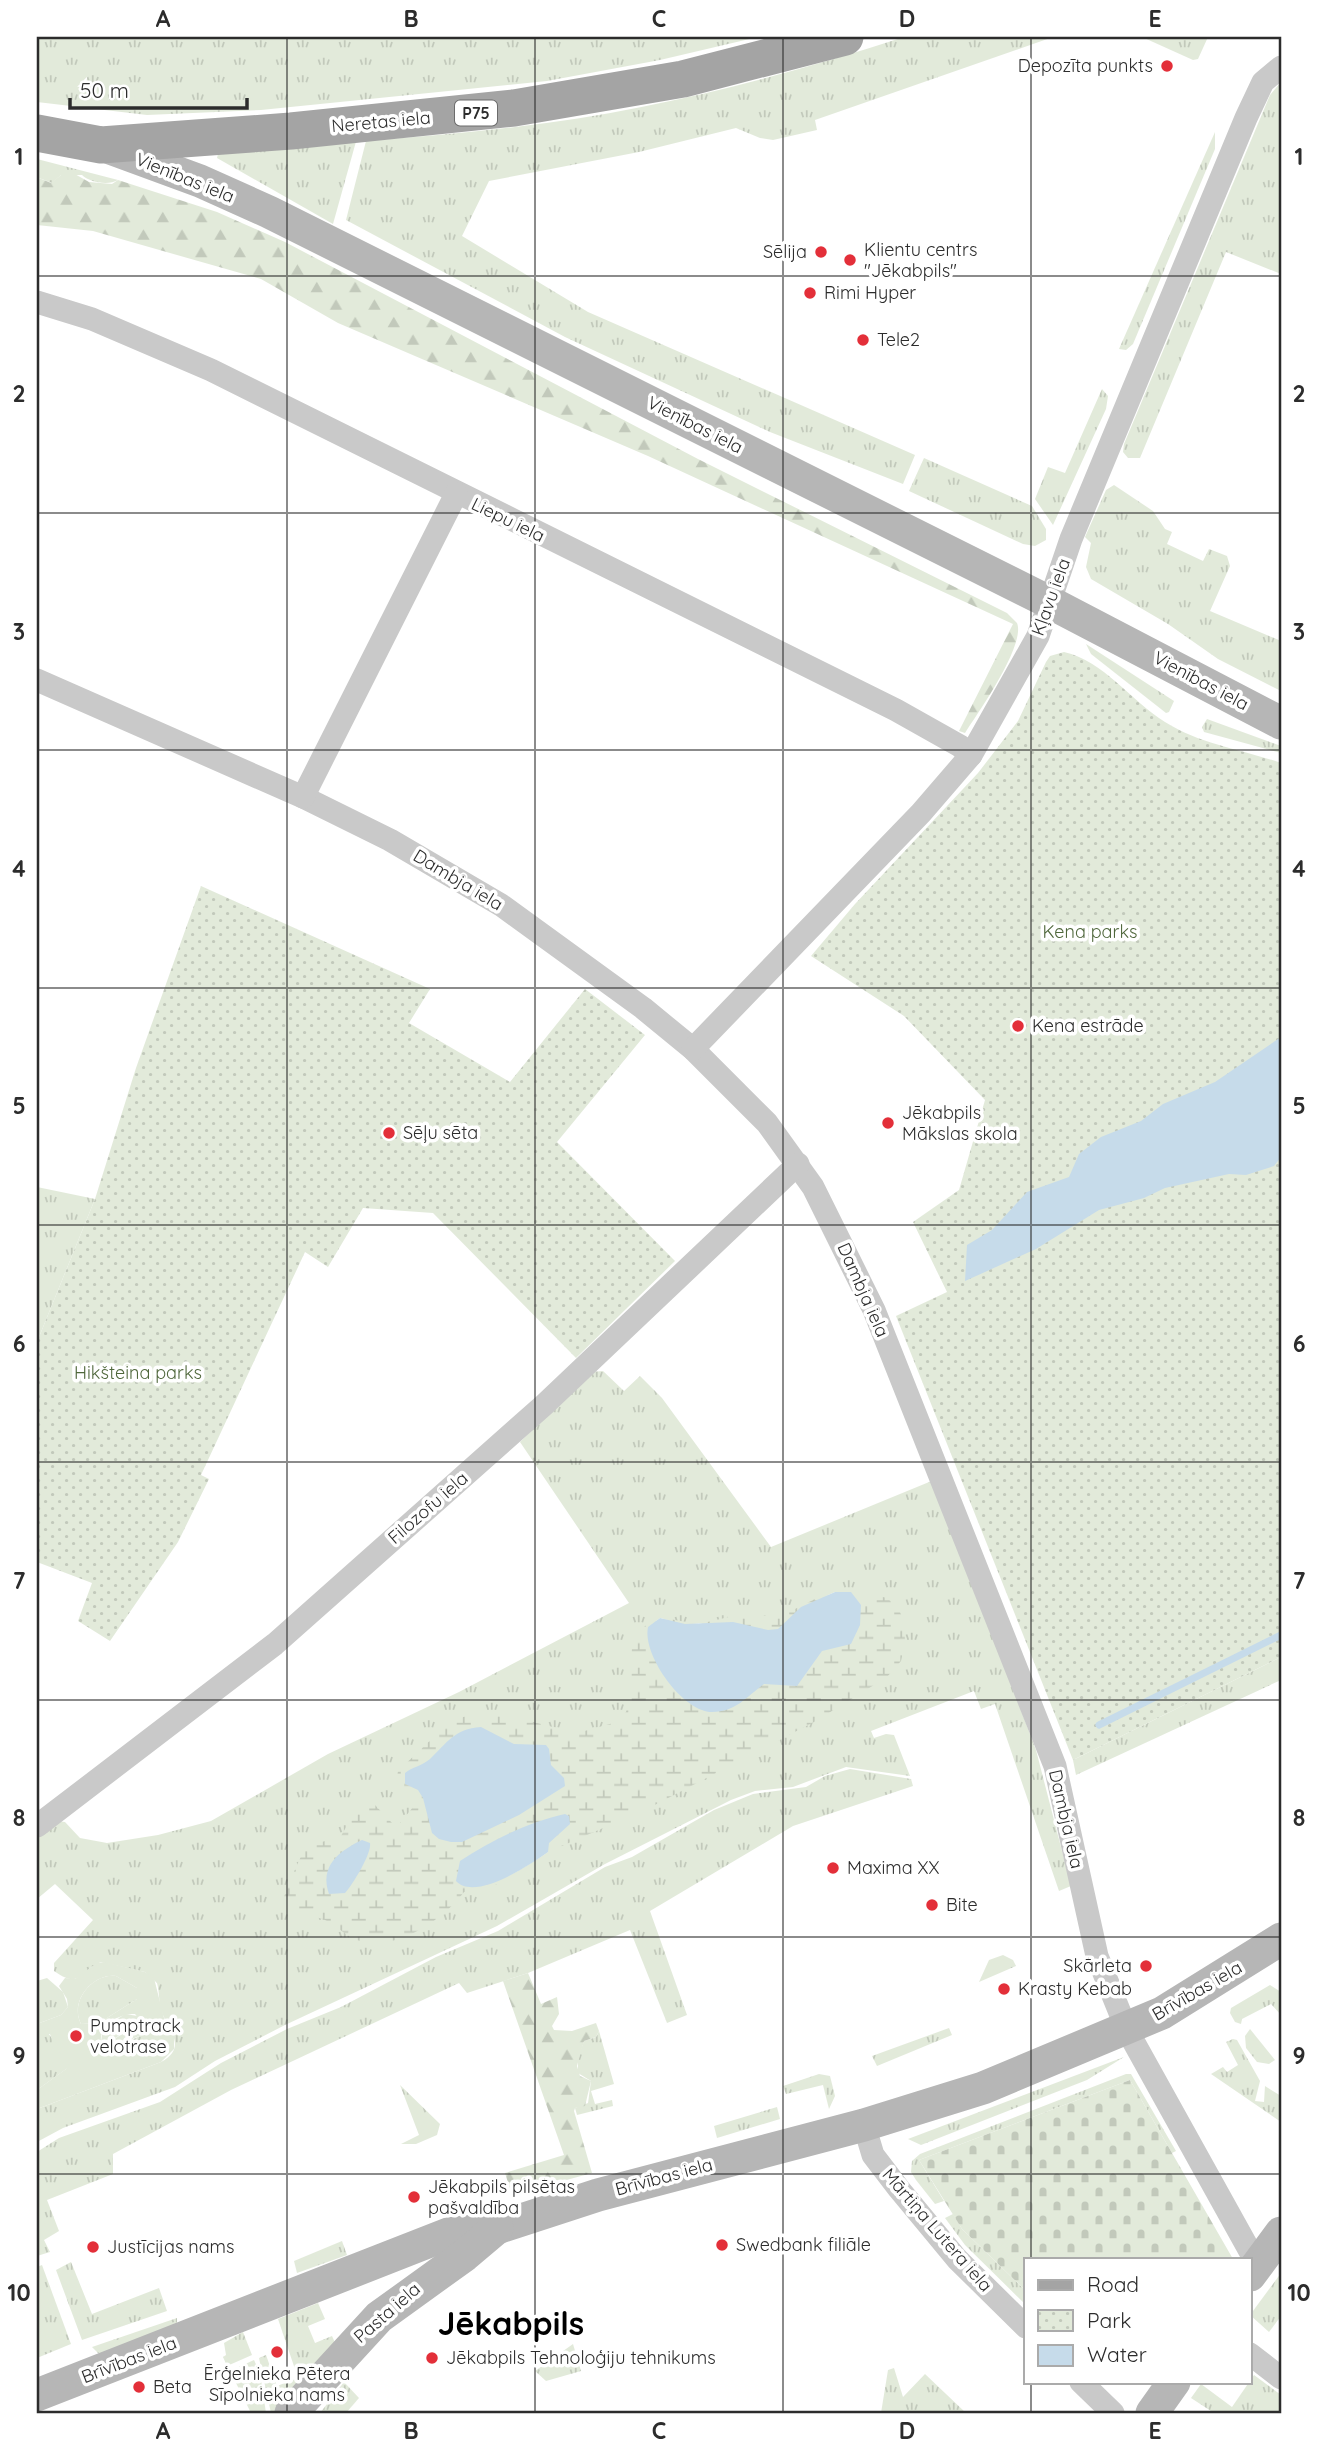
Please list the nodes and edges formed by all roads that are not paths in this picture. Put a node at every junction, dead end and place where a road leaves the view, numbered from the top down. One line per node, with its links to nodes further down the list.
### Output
1 (845, 37): 4 (main road, Neretas iela / P75)
2 (1281, 67): 7 (street, Kļavu iela)
3 (37, 133): 4 (main road, Neretas iela / P75)
4 (101, 145): 7 (main road, Vienības iela)
5 (37, 302): 6 (street, Liepu iela)
6 (456, 494): 10 (street, Liepu iela); 11 (street)
7 (1051, 603): 9 (main road, Vienības iela); 10 (street, Kļavu iela)
8 (37, 680): 11 (street, Dambja iela)
9 (1281, 723)
10 (971, 755): 12 (street, Kļavu iela)
11 (303, 797): 12 (street, Dambja iela)
12 (693, 1049): 13 (street, Dambja iela)
13 (798, 1164): 14 (street, Filozofu iela); 16 (street, Dambja iela)
14 (37, 1826)
15 (1281, 1940): 16 (main road, Brīvības iela)
16 (1127, 2030): 17 (main road, Brīvības iela); 20 (street, Dambja iela)
17 (864, 2125): 18 (main road, Brīvības iela); 22 (street, Mārtiņa Lutera iela)
18 (497, 2228): 27 (main road, Brīvības iela); 28 (main road, Pasta iela)
19 (1281, 2233): 21 (main road)
20 (1248, 2258)
21 (1254, 2270)
22 (1024, 2325)
23 (1252, 2356): 24 (street)
24 (1281, 2378)
25 (1083, 2384): 29 (street)
26 (1173, 2384): 30 (main road)
27 (37, 2395)
28 (291, 2413)
29 (1113, 2413)
30 (1152, 2413)

